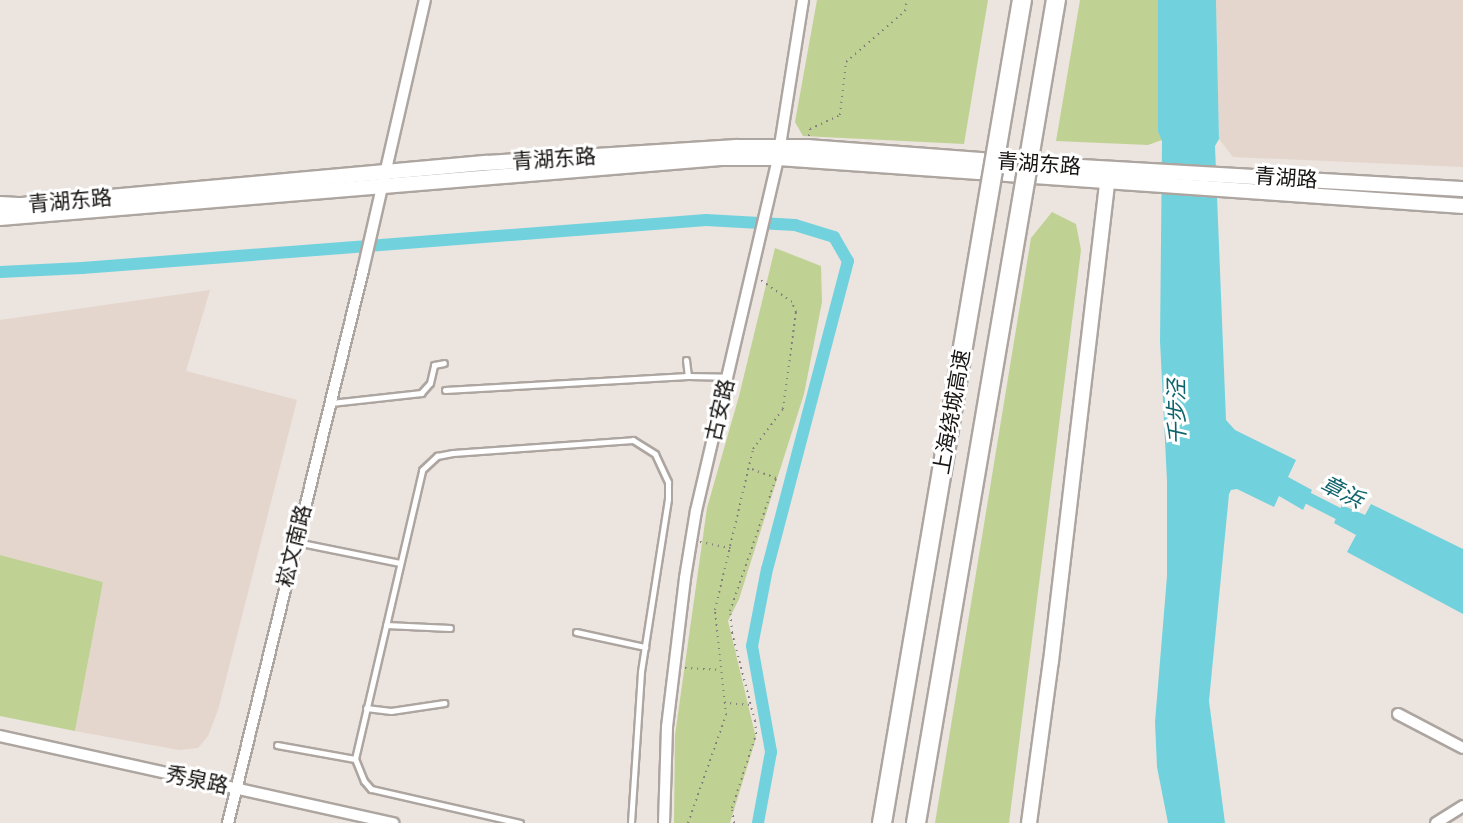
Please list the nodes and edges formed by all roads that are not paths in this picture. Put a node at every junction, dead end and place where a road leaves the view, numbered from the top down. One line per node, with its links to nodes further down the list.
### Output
1 (425, 0): 7 (street, 崧文南路)
2 (803, 0): 5 (street, 古安路)
3 (1022, 0): 38 (highway, 上海绕城高速, bridge)
4 (1056, 0): 39 (highway, 上海绕城高速, bridge)
5 (779, 152): 6 (main road, 青湖东路); 6 (main road, 青湖东路); 7 (main road, 青湖东路); 15 (street, 古安路)
6 (1108, 174): 8 (main road, 青湖路); 10 (main road, 青湖路); 40 (main road)
7 (383, 181): 9 (main road, 青湖东路); 11 (main road, 青湖东路); 17 (street, 崧文南路)
8 (1463, 189)
9 (0, 204)
10 (1463, 206)
11 (0, 218)
12 (686, 360): 14 (lane)
13 (444, 363): 17 (lane)
14 (688, 376): 15 (lane); 16 (lane)
15 (728, 377): 37 (street, 古安路)
16 (445, 390)
17 (329, 403): 18 (street, 崧文南路)
18 (296, 542): 19 (lane); 31 (street, 崧文南路)
19 (400, 563): 20 (lane); 23 (lane)
20 (386, 625): 21 (lane); 25 (lane)
21 (450, 628)
22 (576, 632): 23 (lane)
23 (645, 647): 36 (lane)
24 (444, 703): 25 (lane)
25 (366, 708): 30 (lane)
26 (1398, 714): 29 (street)
27 (0, 736): 31 (street, 秀泉路)
28 (277, 745): 30 (lane)
29 (1463, 748)
30 (355, 759): 35 (lane)
31 (236, 788): 33 (street, 崧文南路); 34 (street, 秀泉路)
32 (1463, 806): 41 (street)
33 (228, 823)
34 (394, 823)
35 (520, 823)
36 (631, 823)
37 (664, 823)
38 (882, 823)
39 (916, 823)
40 (1029, 823)
41 (1436, 823)

